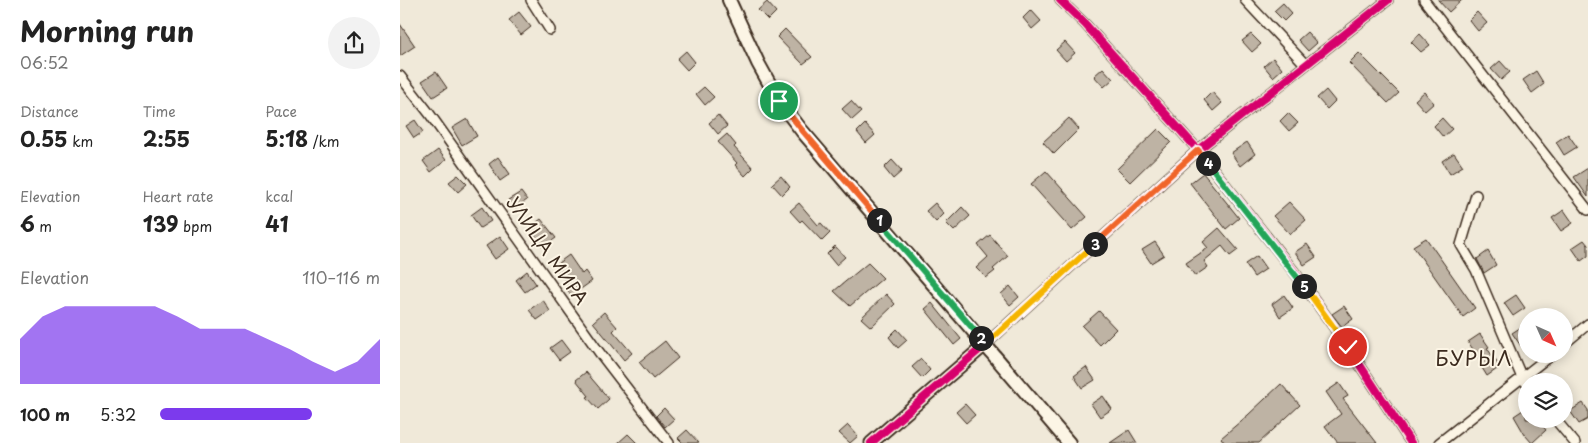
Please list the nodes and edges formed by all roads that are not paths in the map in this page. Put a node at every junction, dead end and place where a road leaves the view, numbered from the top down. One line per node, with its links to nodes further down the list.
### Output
1 (531, 0): 7 (street)
2 (729, 0): 15 (main road)
3 (1060, 0): 10 (street)
4 (1245, 0): 8 (street)
5 (1388, 0): 8 (street)
6 (1424, 0): 12 (street)
7 (550, 30)
8 (1305, 64): 10 (street)
9 (400, 76): 21 (street, УЛИЦА МИРА)
10 (1198, 150): 15 (street); 24 (street)
11 (1476, 195): 17 (street)
12 (1588, 210)
13 (1588, 324): 14 (street)
14 (1573, 336)
15 (986, 344): 22 (street); 23 (main road)
16 (1542, 363): 18 (street)
17 (1521, 373)
18 (1532, 373)
19 (1518, 384): 25 (street)
20 (1563, 428): 26 (street)
21 (669, 443)
22 (871, 443)
23 (1069, 443)
24 (1411, 443)
25 (1440, 443)
26 (1575, 443)

